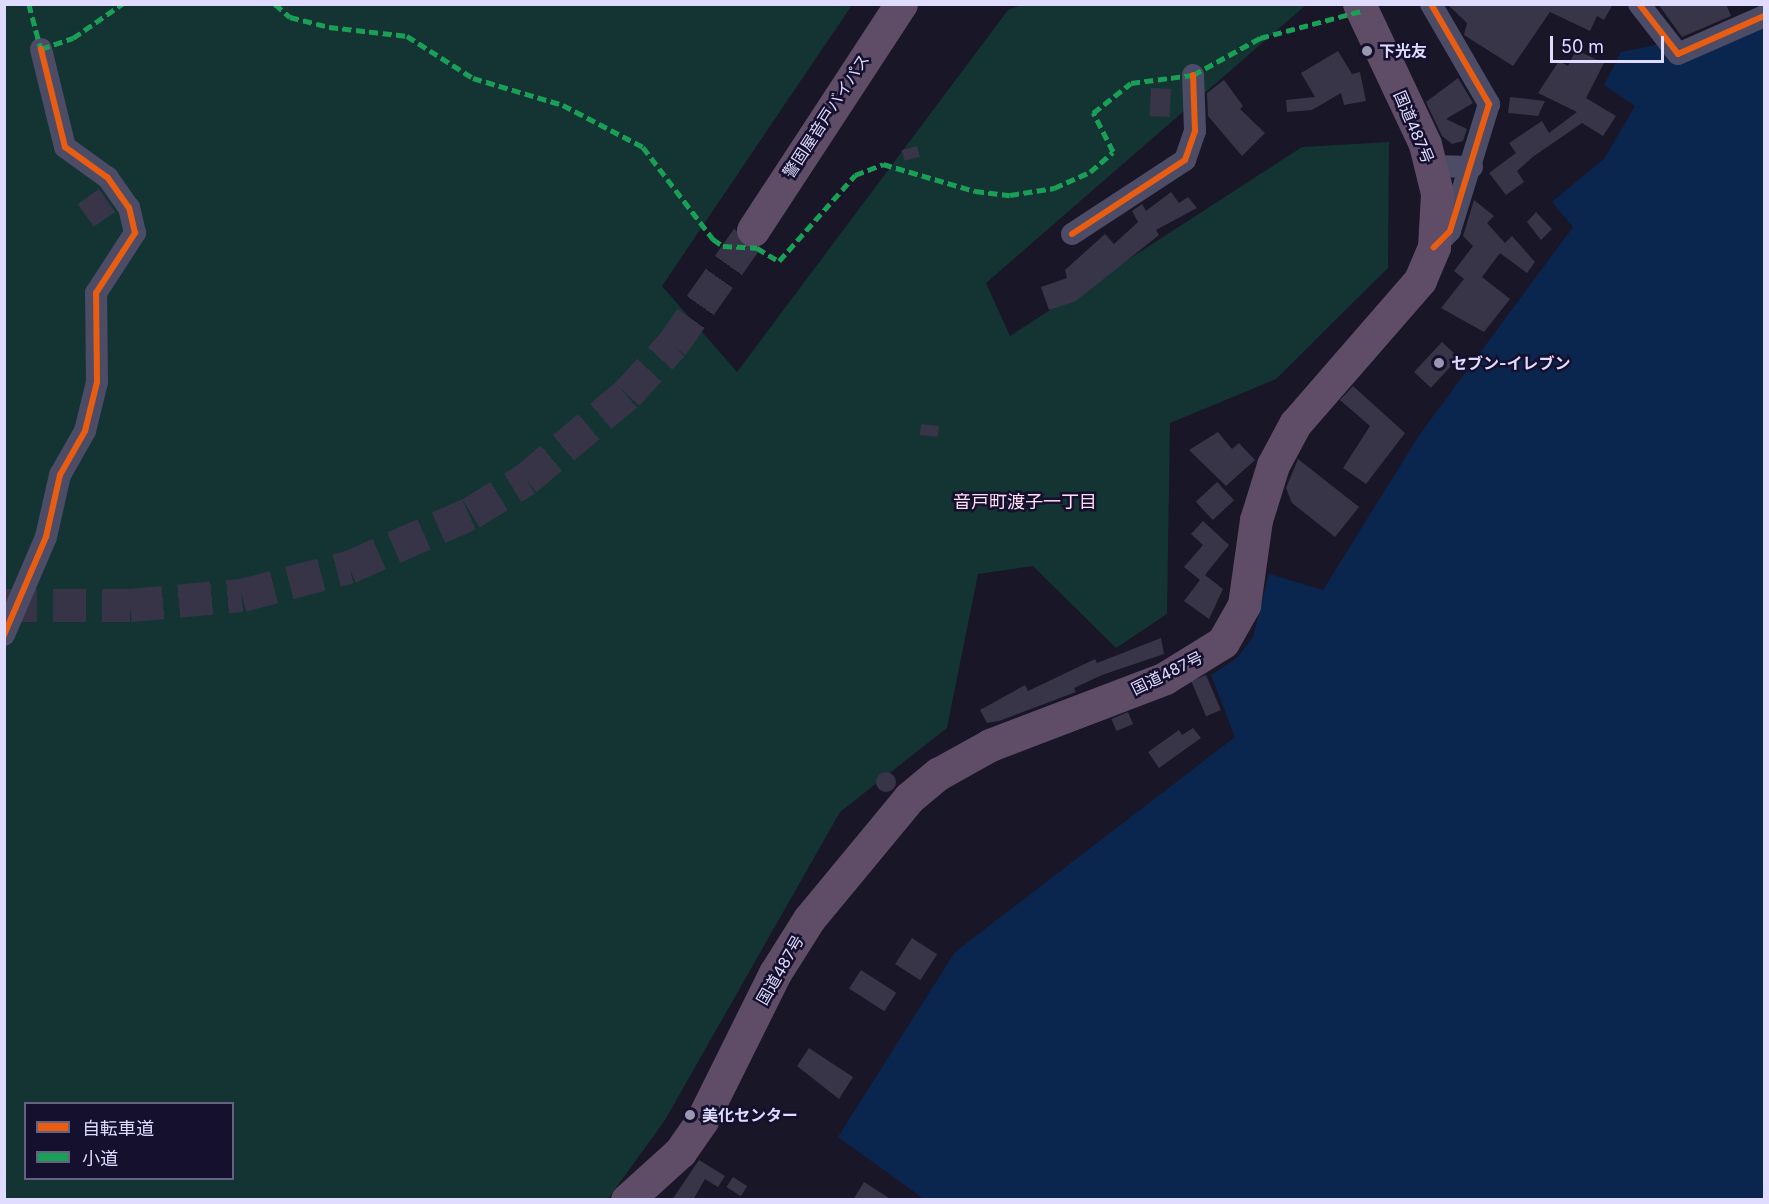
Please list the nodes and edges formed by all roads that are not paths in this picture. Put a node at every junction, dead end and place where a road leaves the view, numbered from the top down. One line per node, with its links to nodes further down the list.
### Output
1 (901, 4): 10 (highway, 警固屋音戸バイパス)
2 (1359, 4): 8 (highway, 国道487号)
3 (1431, 4): 9 (street)
4 (1639, 4): 5 (street)
5 (1764, 16)
6 (41, 49): 13 (street)
7 (1193, 75): 11 (street)
8 (1432, 166): 9 (street); 12 (highway, 国道487号)
9 (1472, 167): 12 (street)
10 (753, 230)
11 (1072, 234)
12 (1434, 247): 14 (highway, 国道487号)
13 (4, 635)
14 (627, 1200)

